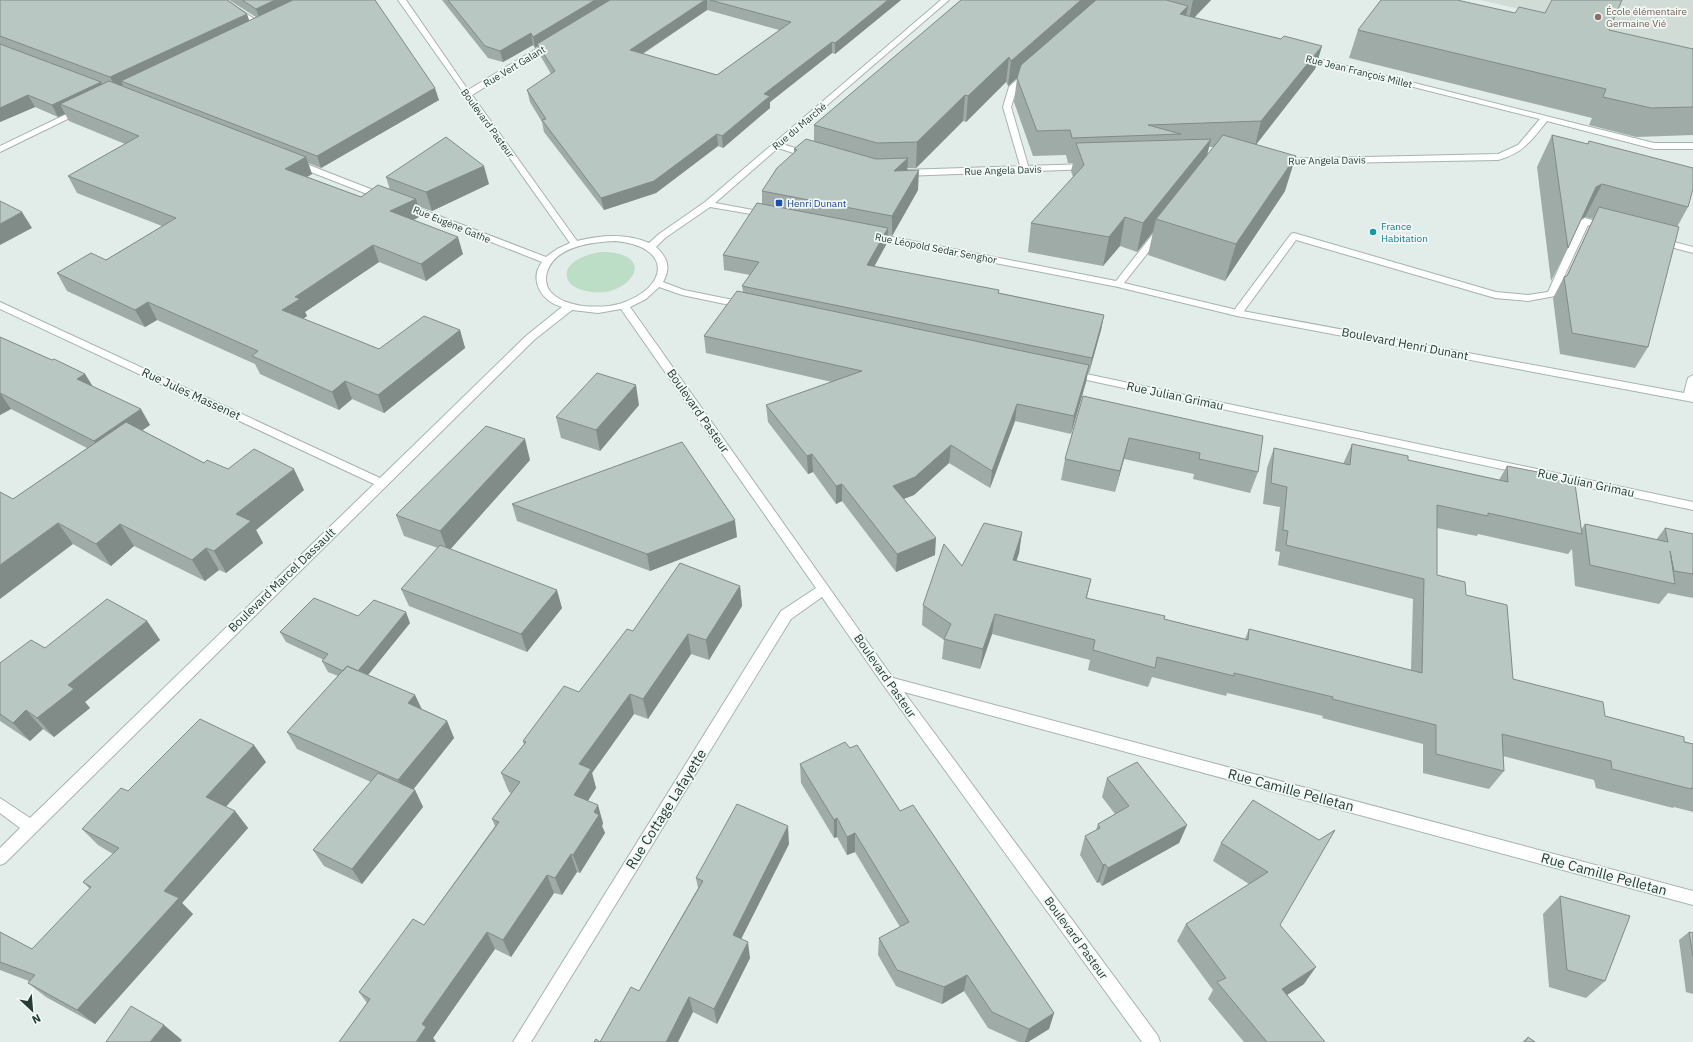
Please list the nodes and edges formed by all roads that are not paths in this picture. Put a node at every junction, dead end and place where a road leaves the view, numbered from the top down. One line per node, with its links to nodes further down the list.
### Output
1 (220, 0): 4 (street)
2 (402, 0): 8 (street, Boulevard Pasteur)
3 (945, 0): 11 (street, Rue du Marché)
4 (259, 25)
5 (562, 37): 8 (street, Rue Vert Galant)
6 (1290, 53): 10 (street, Rue Jean François Millet)
7 (1036, 67): 18 (street)
8 (467, 94): 26 (street, Boulevard Pasteur)
9 (91, 106): 13 (street)
10 (1545, 118): 12 (street); 16 (street, Rue Angela Davis)
11 (776, 145): 14 (street); 20 (street, Rue du Marché)
12 (1693, 146)
13 (0, 149)
14 (815, 157)
15 (289, 160): 29 (street, Rue Eugène Gathe)
16 (1271, 161)
17 (1094, 166): 18 (street, Rue Angela Davis)
18 (1025, 169): 19 (street, Rue Angela Davis)
19 (891, 174)
20 (708, 204): 21 (street); 27 (street, Rue du Marché)
21 (778, 217)
22 (1166, 224): 31 (street)
23 (1616, 229): 36 (street)
24 (863, 234): 31 (street, Rue Léopold Sedar Senghor)
25 (1647, 238): 28 (street)
26 (575, 244): 27 (street); 29 (street)
27 (650, 247): 30 (street)
28 (1693, 250)
29 (547, 261): 34 (street)
30 (658, 284): 33 (street); 35 (street)
31 (1118, 284): 36 (street, Boulevard Henri Dunant)
32 (0, 305): 40 (street, Rue Jules Massenet)
33 (624, 306): 34 (street); 42 (street, Boulevard Pasteur)
34 (569, 307): 40 (street, Boulevard Marcel Dassault)
35 (752, 307)
36 (1237, 313): 39 (street, Boulevard Henri Dunant)
37 (1063, 373): 41 (street, Rue Julian Grimau)
38 (1693, 378): 39 (street)
39 (1691, 397)
40 (381, 483): 45 (street, Boulevard Marcel Dassault)
41 (1693, 506)
42 (824, 589): 43 (street, Boulevard Pasteur); 48 (street, Rue Cottage Lafayette)
43 (889, 682): 47 (street, Rue Camille Pelletan); 49 (street, Boulevard Pasteur)
44 (0, 805): 45 (street)
45 (31, 827): 46 (street, Boulevard Marcel Dassault)
46 (0, 858)
47 (1693, 898)
48 (521, 1042)
49 (1152, 1042)

